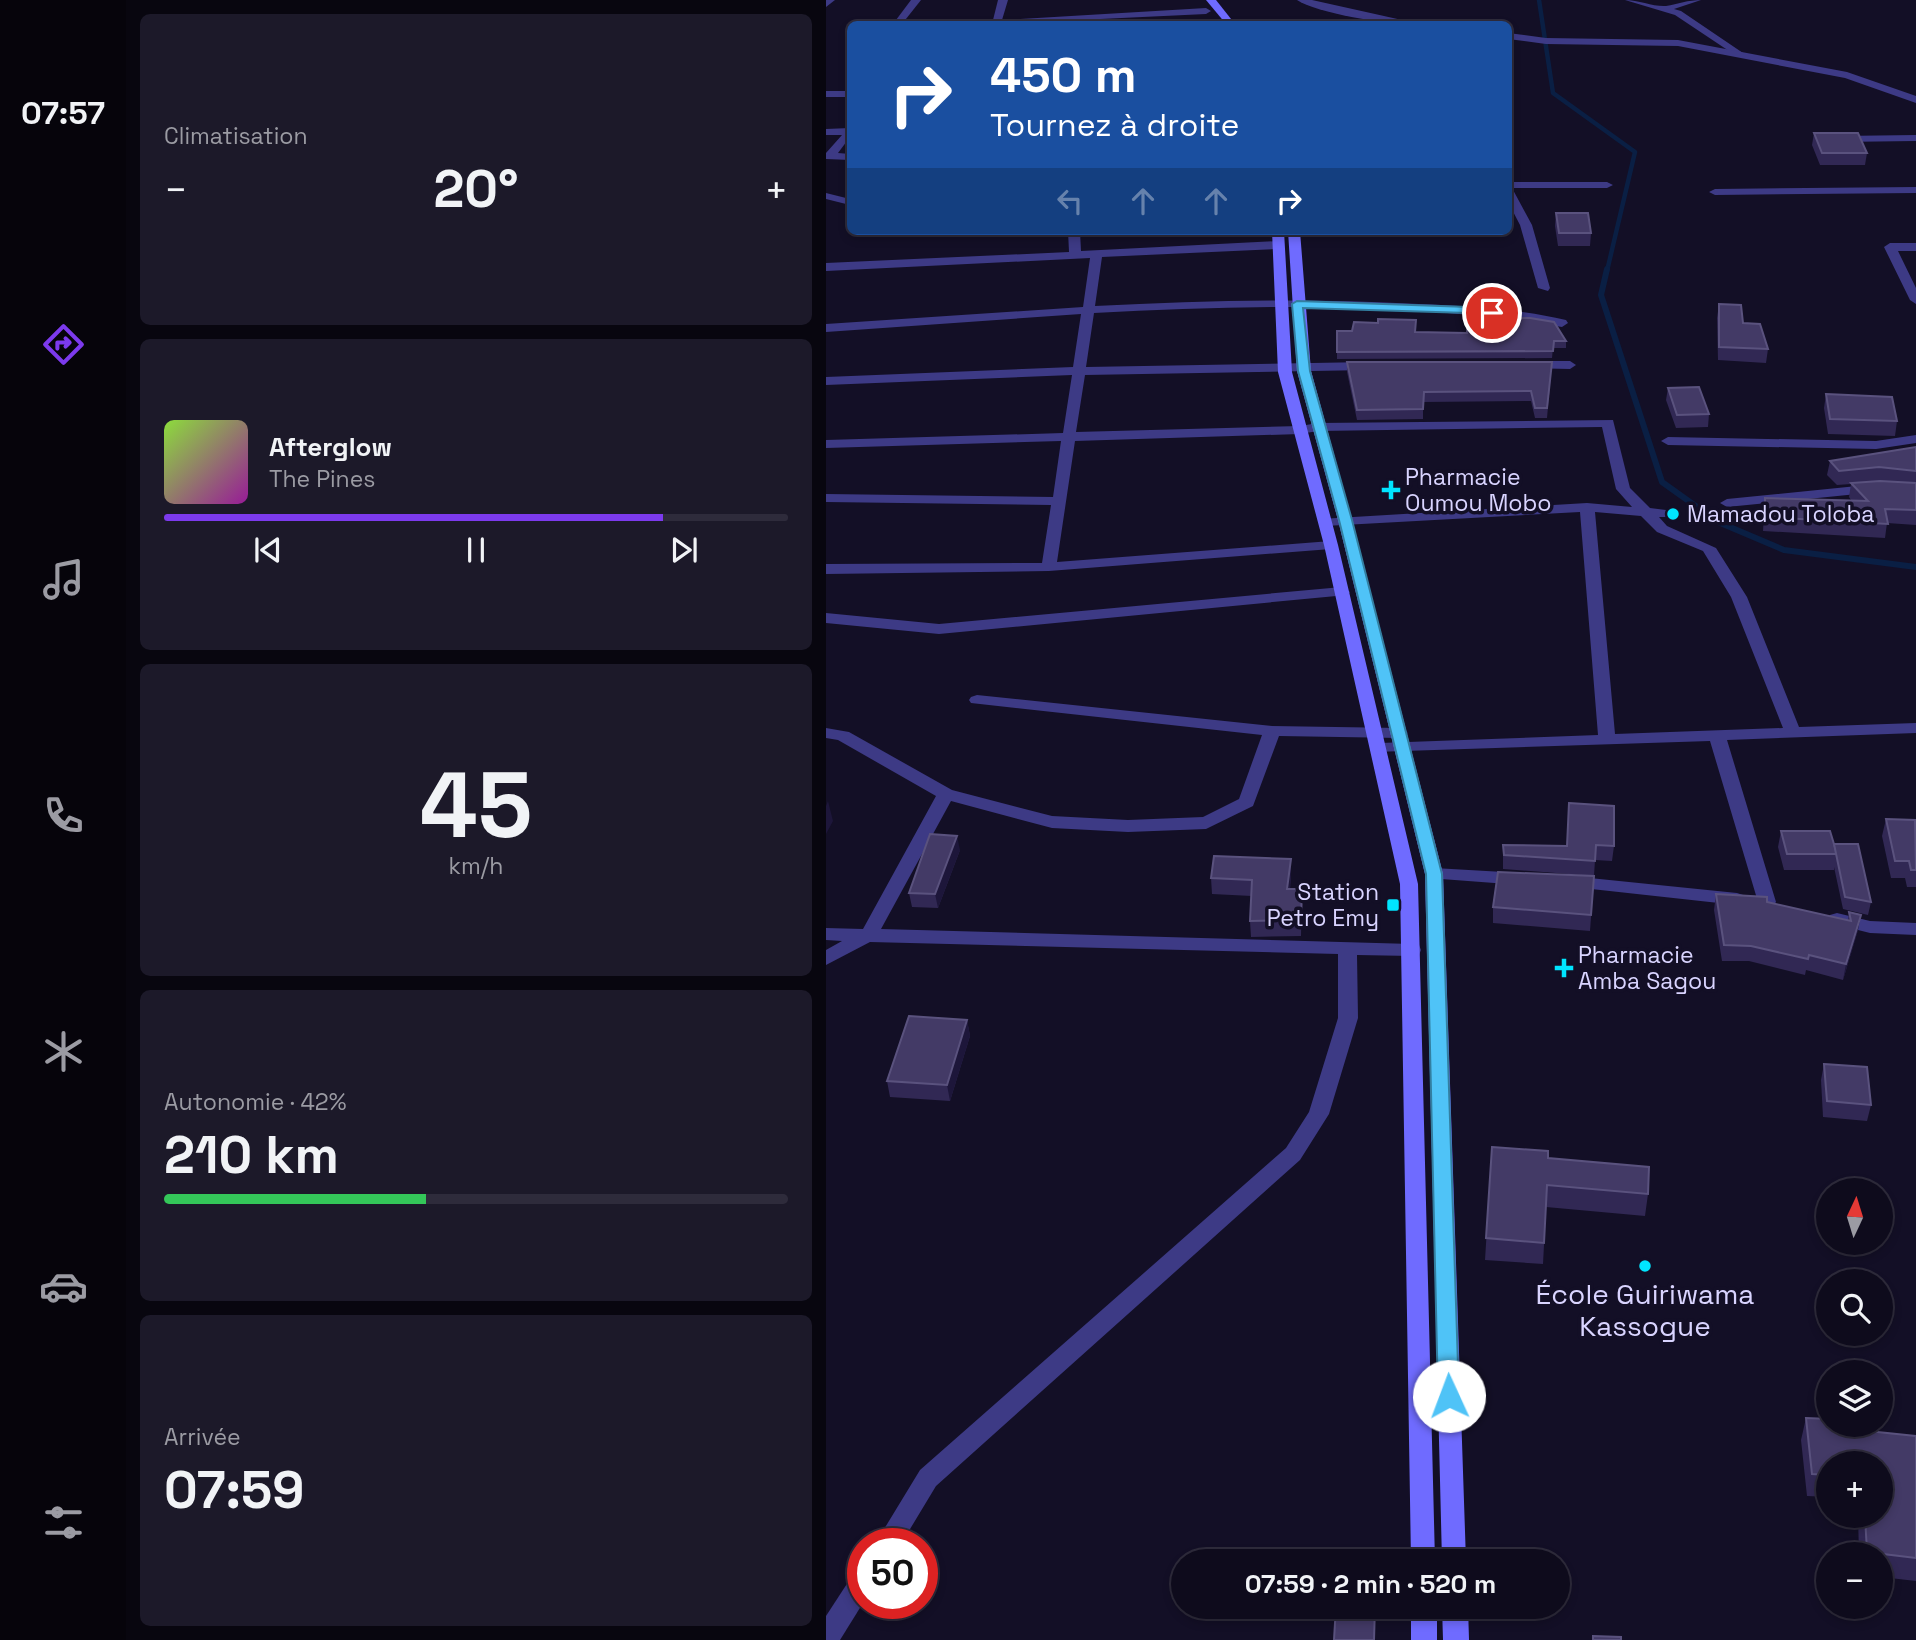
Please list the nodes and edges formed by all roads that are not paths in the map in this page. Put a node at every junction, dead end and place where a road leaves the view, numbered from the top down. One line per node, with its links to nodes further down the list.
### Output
1 (830, 0): 9 (street)
2 (916, 0): 12 (street)
3 (1003, 0): 13 (street)
4 (1199, 0): 11 (main road)
5 (1212, 0): 16 (main road)
6 (1302, 0): 17 (street)
7 (1630, 0): 10 (street)
8 (1696, 0): 10 (street)
9 (826, 4)
10 (1664, 9): 19 (street)
11 (1206, 11): 14 (street); 15 (main road)
12 (899, 21)
13 (998, 21)
14 (1045, 21)
15 (1214, 21)
16 (1229, 21)
17 (1398, 21)
18 (1512, 36): 19 (street)
19 (1738, 53): 22 (street)
20 (826, 94): 21 (street)
21 (847, 94)
22 (1916, 100)
23 (847, 131): 24 (street)
24 (826, 132)
25 (847, 134): 28 (street)
26 (1916, 138): 27 (street)
27 (1829, 139)
28 (828, 156): 29 (street)
29 (847, 157)
30 (1606, 185): 31 (street)
31 (1512, 188)
32 (1916, 190): 33 (street)
33 (1715, 192)
34 (826, 196): 36 (street)
35 (1512, 196): 37 (street)
36 (847, 201)
37 (1526, 225): 38 (street); 46 (street)
38 (1512, 226)
39 (1074, 235): 44 (street)
40 (1294, 235): 48 (main road)
41 (1278, 238): 43 (street); 48 (main road)
42 (1916, 247): 47 (street)
43 (1097, 253): 44 (street); 49 (street)
44 (1075, 254): 45 (street)
45 (826, 267)
46 (1544, 288)
47 (1916, 300)
48 (1289, 304): 49 (street); 50 (street); 54 (main road)
49 (1088, 308): 51 (street); 56 (street)
50 (1562, 323)
51 (826, 328)
52 (1517, 365): 53 (street)
53 (1570, 365)
54 (1294, 366): 55 (street); 56 (street); 58 (main road)
55 (1383, 366)
56 (1079, 371): 57 (street); 59 (street)
57 (826, 381)
58 (1309, 428): 59 (street); 68 (street); 70 (main road); 71 (main road)
59 (1069, 438): 62 (street); 65 (street)
60 (1916, 439): 61 (street)
61 (1668, 441)
62 (826, 444)
63 (1916, 491): 66 (street)
64 (826, 498): 65 (street)
65 (1059, 501): 73 (street)
66 (1727, 503)
67 (1587, 507): 68 (street); 70 (street); 83 (street)
68 (1645, 512): 69 (street); 80 (street)
69 (1669, 514)
70 (1345, 520): 71 (street); 84 (main road)
71 (1325, 522): 72 (main road)
72 (1331, 545): 73 (street); 75 (main road)
73 (1049, 567): 74 (street)
74 (826, 569)
75 (1342, 592): 76 (street); 85 (main road)
76 (826, 618)
77 (977, 700): 79 (street)
78 (1916, 727): 80 (street)
79 (1272, 731): 85 (street); 86 (street)
80 (1793, 732): 82 (street)
81 (826, 733): 86 (street)
82 (1717, 735): 83 (street); 87 (street)
83 (1607, 739): 84 (street)
84 (1401, 740): 85 (street); 87 (main road)
85 (1378, 741): 93 (main road)
86 (946, 794): 91 (street)
87 (1434, 874): 97 (main road)
88 (1818, 914): 89 (street)
89 (1916, 929)
90 (826, 934): 91 (street)
91 (869, 934): 92 (street); 94 (street)
92 (1347, 948): 93 (street); 95 (street)
93 (1412, 950): 96 (main road)
94 (826, 958)
95 (897, 1528)
96 (1423, 1549)
97 (1454, 1549)
98 (847, 1606): 101 (street)
99 (1424, 1619): 102 (main road)
100 (1455, 1619): 103 (main road)
101 (826, 1639)
102 (1424, 1640)
103 (1456, 1640)

